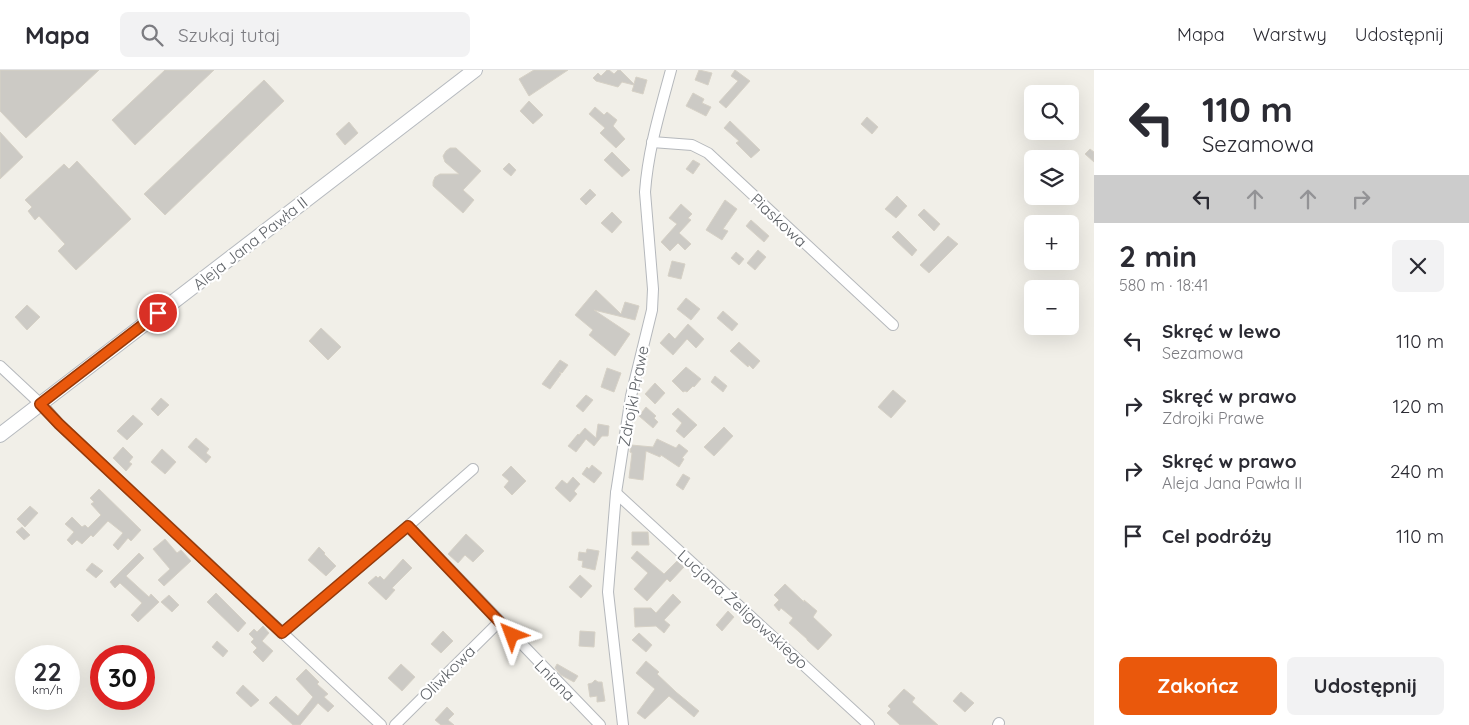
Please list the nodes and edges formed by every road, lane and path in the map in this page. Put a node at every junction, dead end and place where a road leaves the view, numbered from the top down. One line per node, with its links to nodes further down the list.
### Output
1 (475, 70): 6 (main road, Aleja Jana Pawła II)
2 (671, 70): 3 (street, Zdrojki Prawe)
3 (652, 142): 4 (street, Piaskowa); 9 (street, Zdrojki Prawe)
4 (893, 326)
5 (0, 366): 6 (street)
6 (40, 404): 7 (main road, Aleja Jana Pawła II); 12 (street)
7 (0, 435)
8 (473, 469): 10 (street)
9 (616, 493): 16 (street, Zdrojki Prawe); 17 (street, Lucjana Żeligowskiego)
10 (408, 526): 11 (street, Lniana); 12 (street)
11 (499, 622): 14 (street, Oliwkowa); 15 (street, Lniana)
12 (282, 633): 13 (street)
13 (381, 725)
14 (395, 725)
15 (600, 725)
16 (623, 725)
17 (869, 725)

